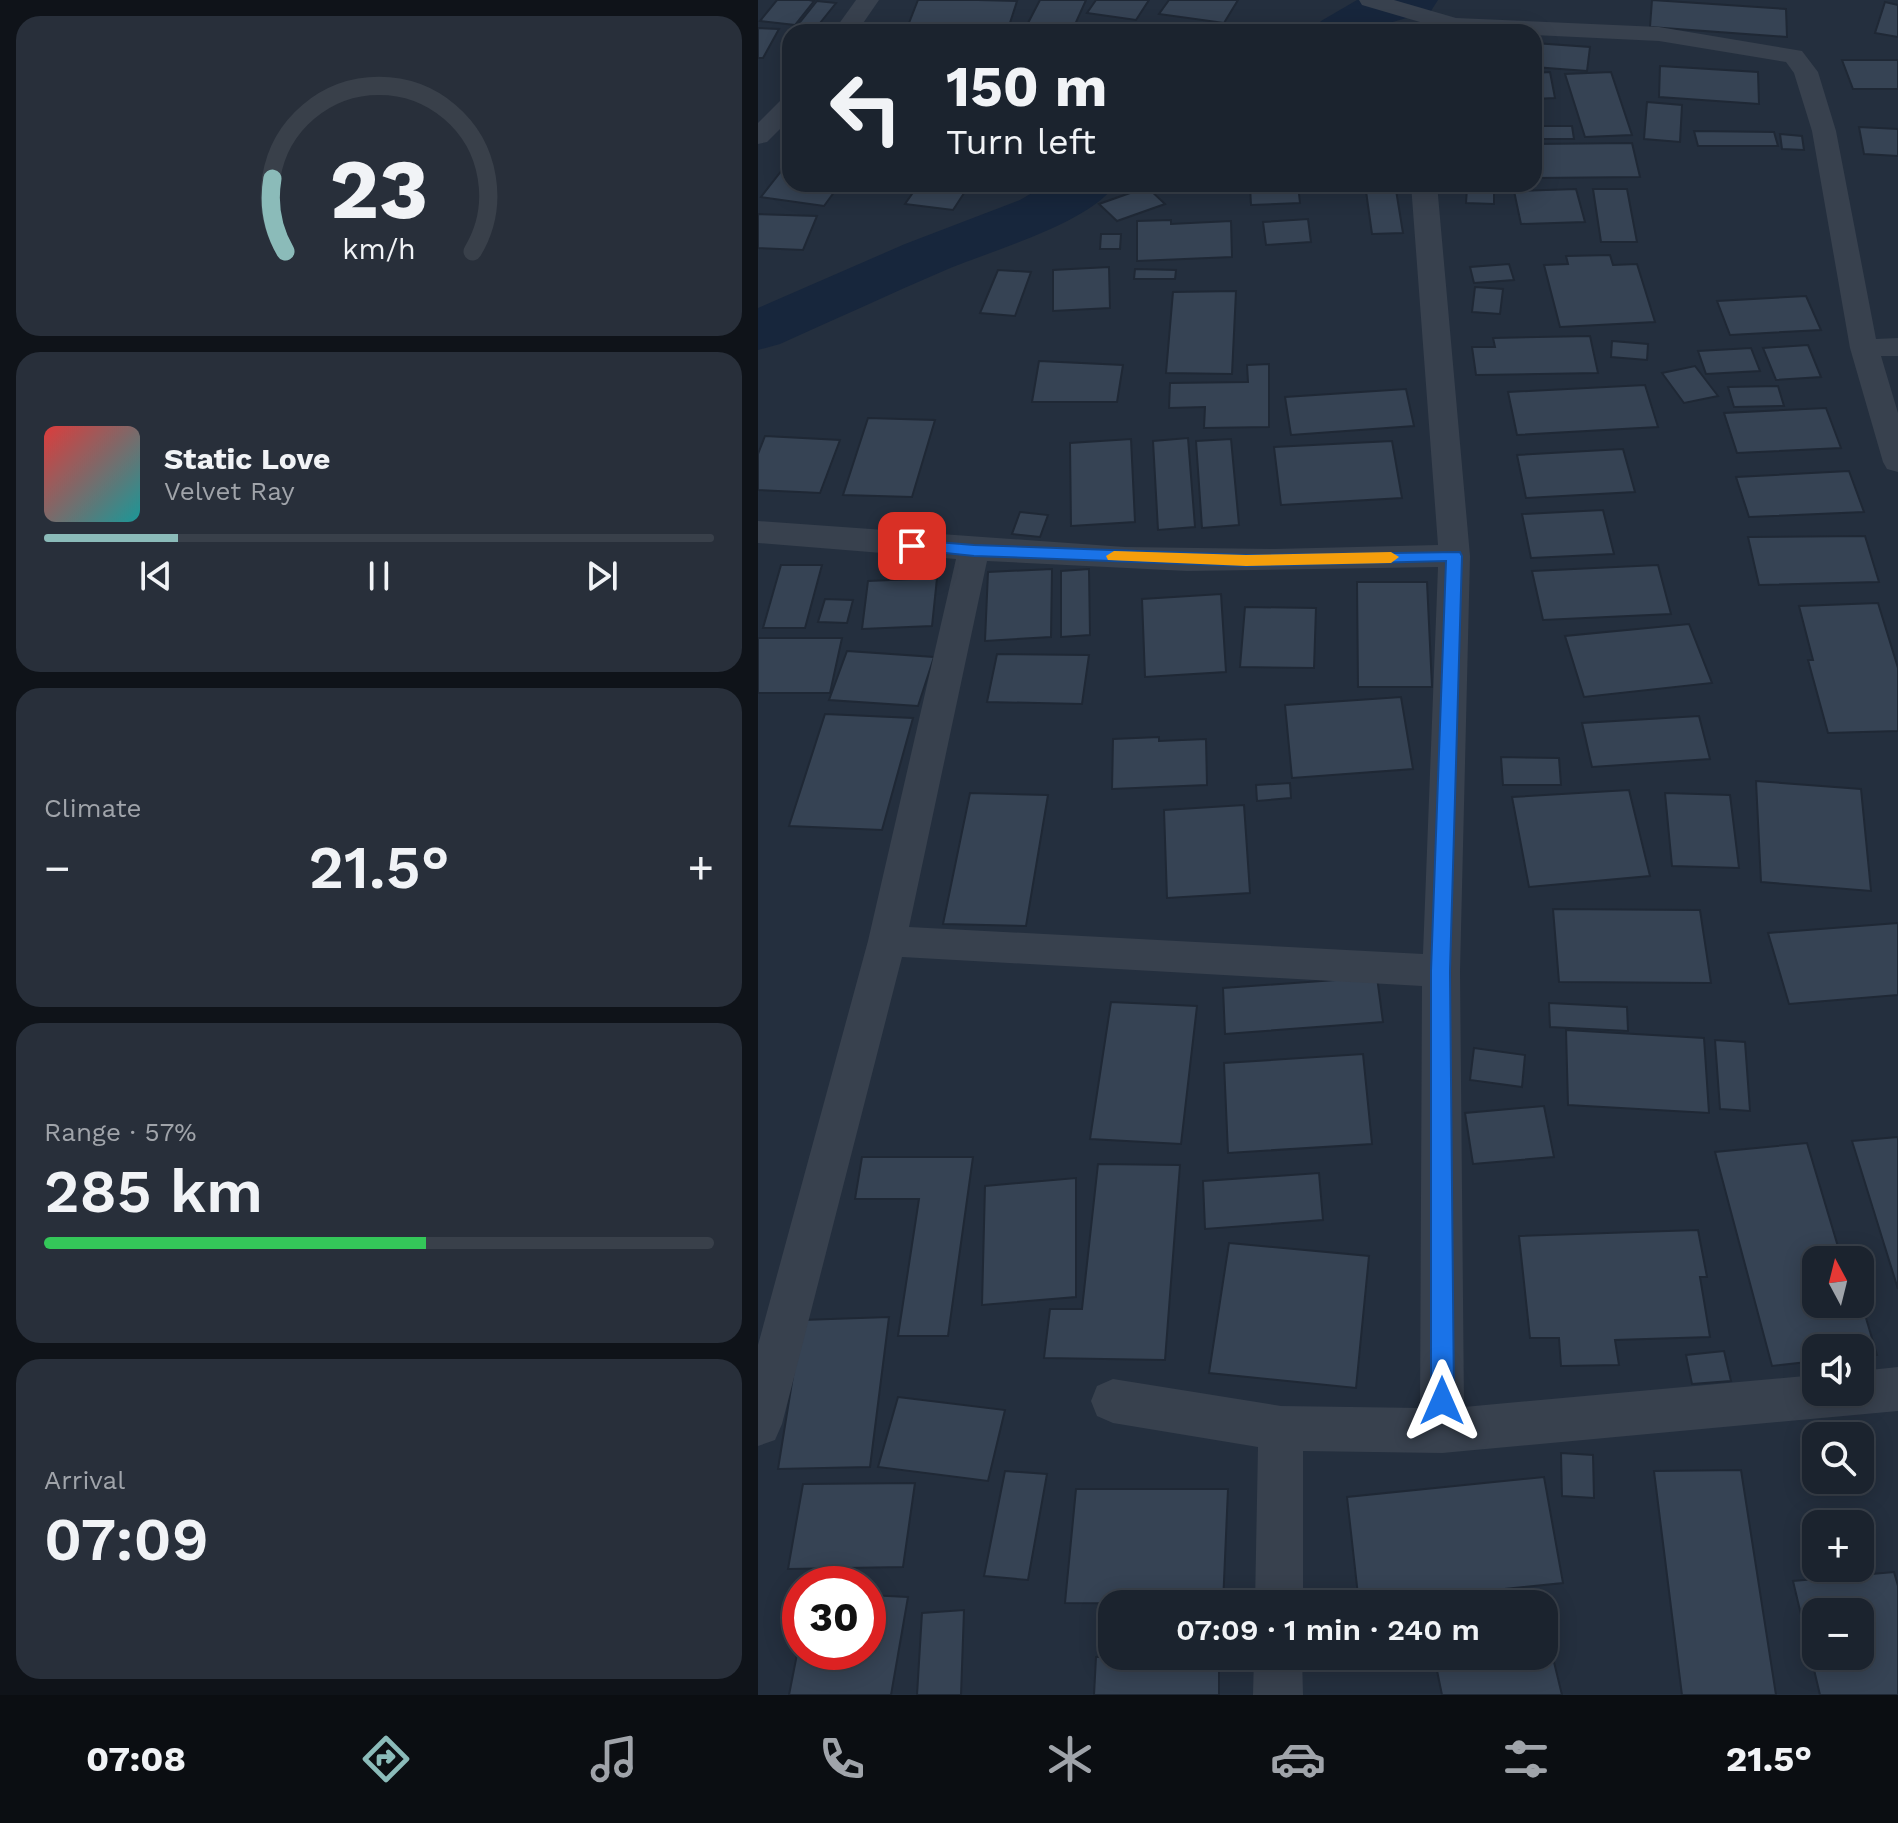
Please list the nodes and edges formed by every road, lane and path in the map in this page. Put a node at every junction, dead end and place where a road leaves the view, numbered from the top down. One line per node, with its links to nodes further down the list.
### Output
1 (868, 0): 3 (street)
2 (1370, 0): 4 (street)
3 (851, 24)
4 (1441, 24)
5 (1542, 31): 10 (street)
6 (782, 113): 7 (street)
7 (758, 137)
8 (1425, 192): 14 (street)
9 (1898, 347): 10 (street)
10 (1864, 348): 11 (street)
11 (1898, 462)
12 (758, 532): 13 (street)
13 (974, 551): 14 (street); 15 (street)
14 (1454, 556): 16 (street)
15 (887, 941): 16 (street); 19 (street)
16 (1441, 971): 21 (street)
17 (1898, 1389): 21 (street)
18 (1113, 1401): 20 (street)
19 (759, 1424)
20 (1281, 1428): 21 (street); 22 (street)
21 (1442, 1431)
22 (1279, 1590)
23 (1278, 1670): 24 (street)
24 (1278, 1695)

